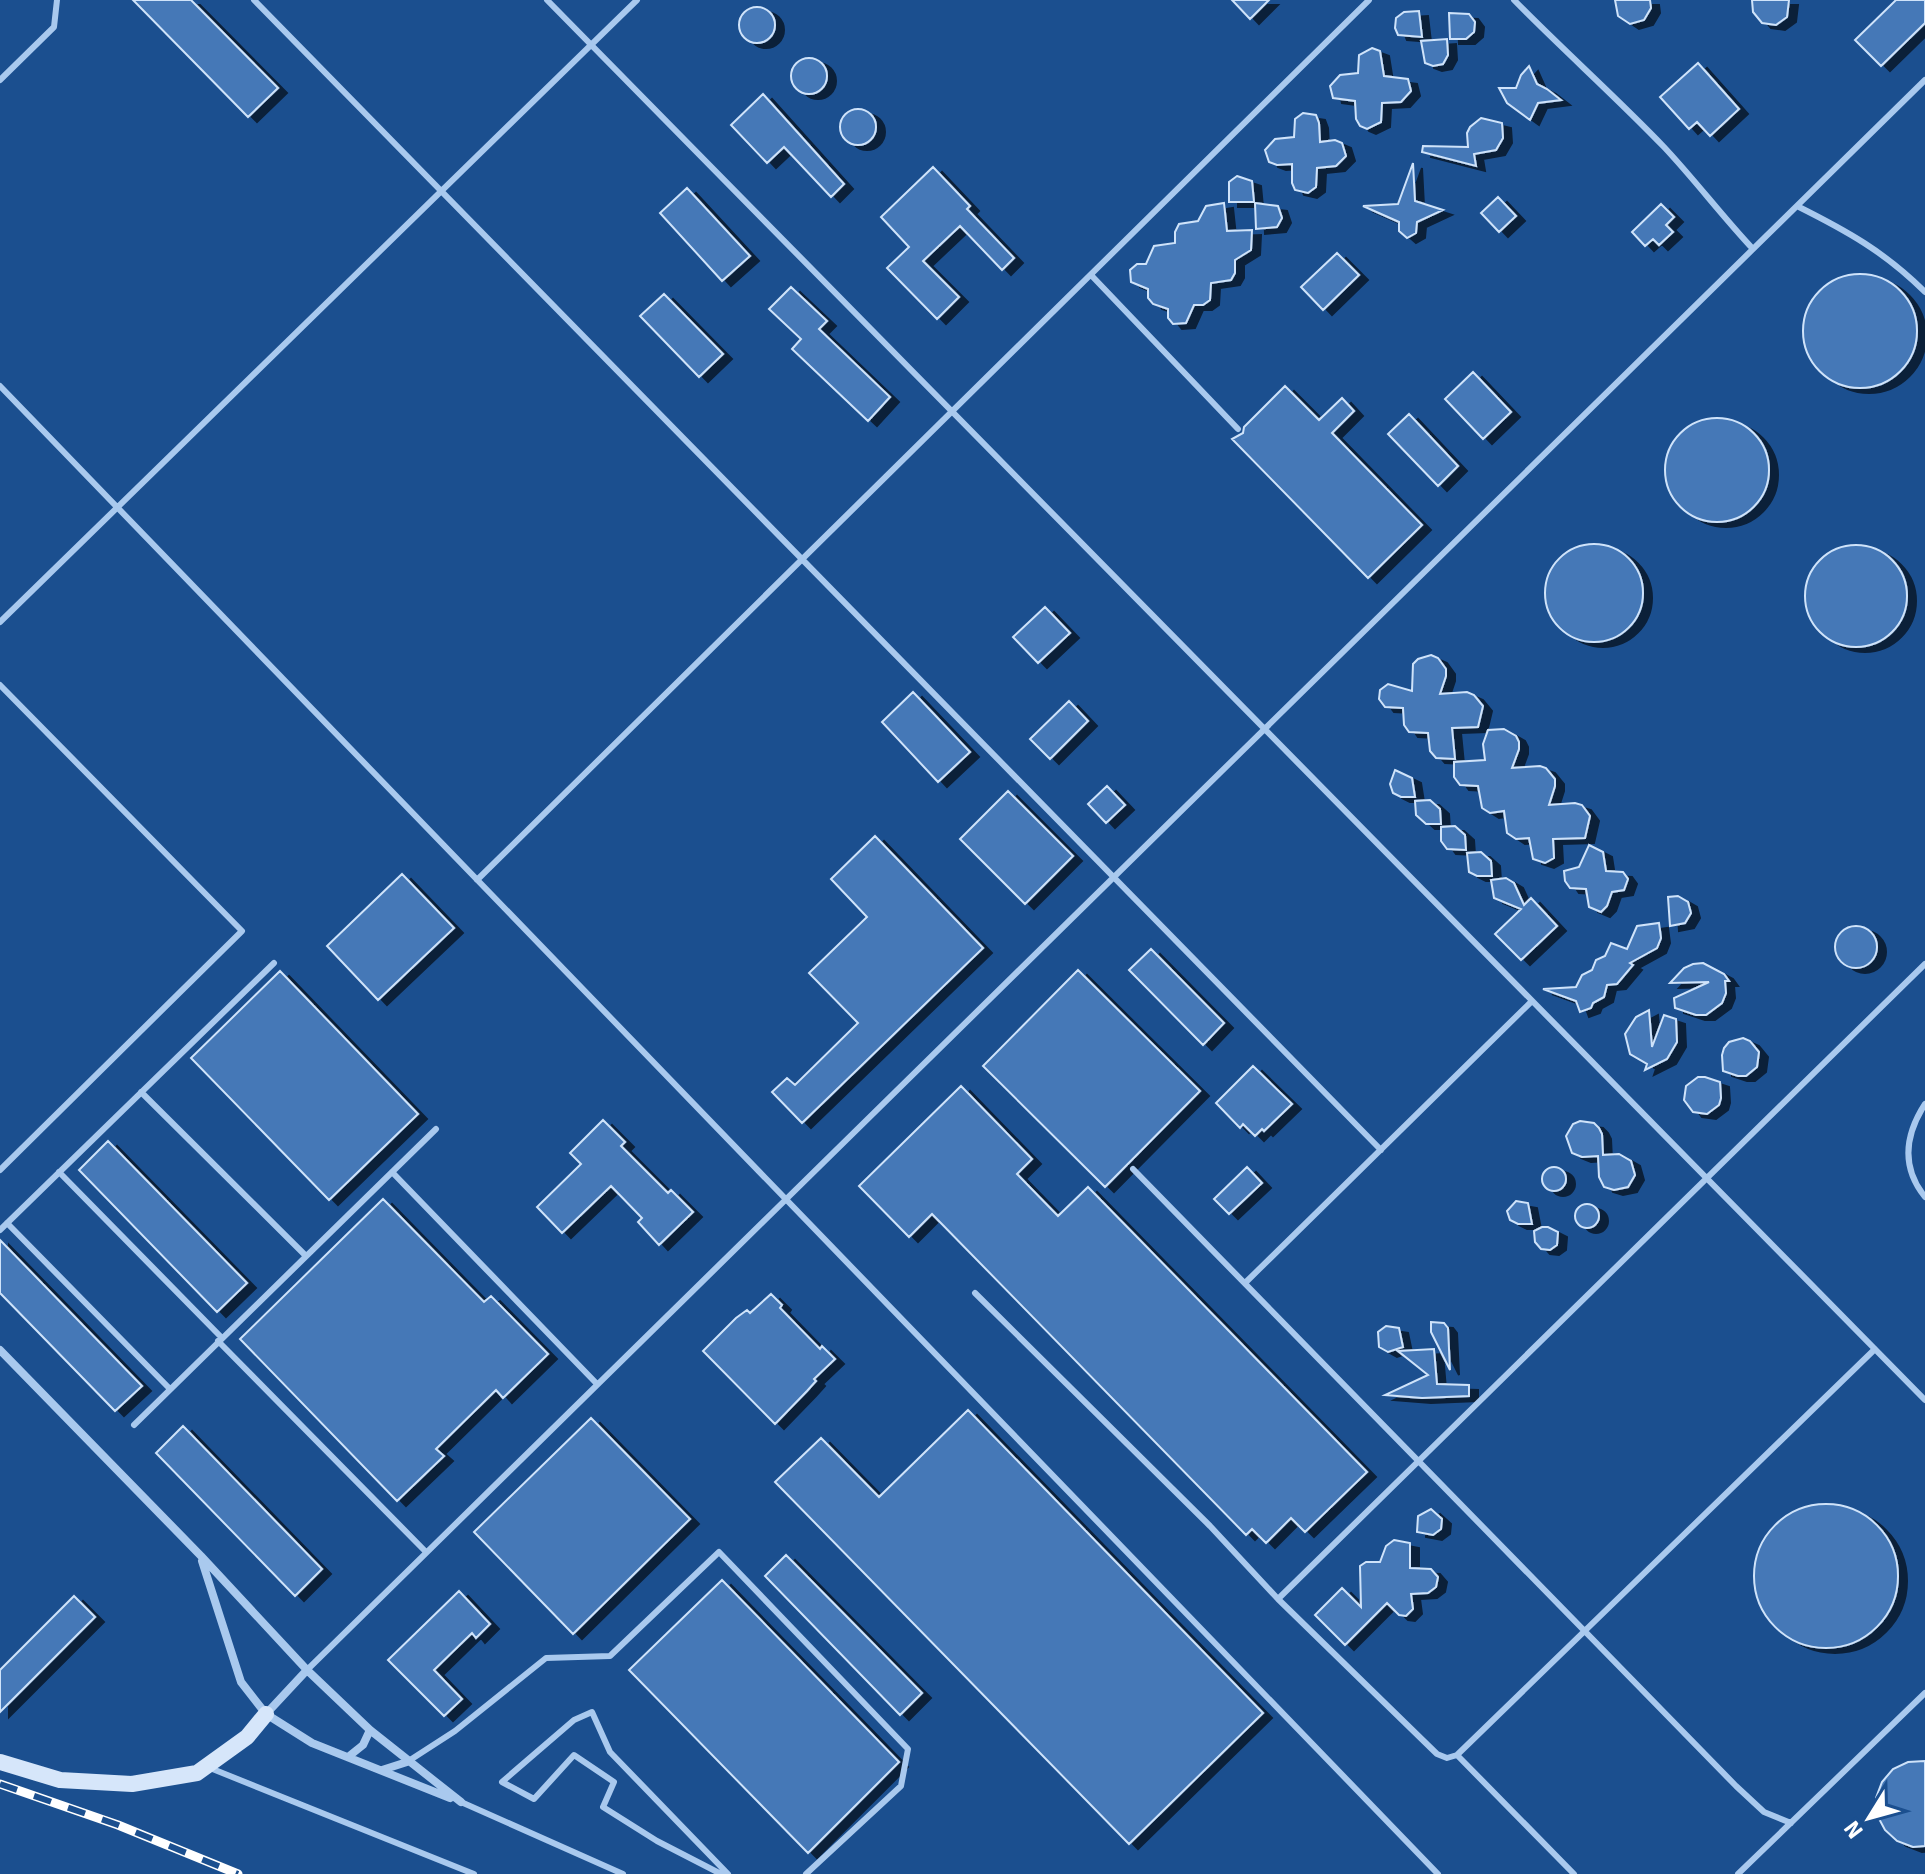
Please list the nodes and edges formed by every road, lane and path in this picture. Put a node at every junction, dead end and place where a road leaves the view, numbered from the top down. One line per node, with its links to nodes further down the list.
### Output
1 (57, 0): 8 (lane)
2 (254, 0): 10 (lane)
3 (547, 0): 7 (lane)
4 (637, 0): 7 (lane)
5 (1369, 0): 13 (lane)
6 (1514, 0): 12 (lane)
7 (591, 45): 10 (lane); 16 (lane)
8 (0, 80)
9 (1925, 80): 11 (lane)
10 (442, 191): 18 (lane); 19 (lane)
11 (1797, 206): 12 (lane); 14 (lane)
12 (1753, 249): 22 (lane)
13 (1091, 275): 16 (lane); 17 (lane)
14 (1925, 292)
15 (0, 386): 18 (lane)
16 (952, 411): 19 (lane); 22 (lane)
17 (1238, 429)
18 (117, 508): 20 (lane); 24 (lane)
19 (802, 559): 23 (lane); 24 (lane)
20 (0, 622)
21 (0, 685): 33 (lane)
22 (1265, 729): 23 (lane); 27 (lane)
23 (1114, 877): 31 (lane); 38 (lane)
24 (477, 880): 38 (lane)
25 (274, 963): 28 (lane)
26 (1925, 964): 36 (lane)
27 (1532, 1001): 31 (lane); 36 (lane)
28 (141, 1092): 34 (lane); 41 (lane)
29 (1925, 1104): 37 (lane)
30 (436, 1129): 35 (lane)
31 (1381, 1150): 42 (lane)
32 (1133, 1169): 42 (lane)
33 (0, 1170)
34 (59, 1172): 39 (lane); 44 (lane)
35 (392, 1172): 41 (lane); 47 (lane)
36 (1707, 1178): 45 (lane); 51 (lane)
37 (1925, 1197)
38 (786, 1200): 47 (lane); 73 (lane)
39 (7, 1223): 40 (lane); 48 (lane)
40 (0, 1230)
41 (306, 1256): 44 (lane)
42 (1245, 1283): 51 (lane)
43 (975, 1293): 54 (lane)
44 (220, 1340): 48 (lane); 52 (lane)
45 (1875, 1349): 49 (lane); 55 (lane)
46 (0, 1350): 53 (street)
47 (597, 1384): 52 (lane)
48 (170, 1389): 50 (lane)
49 (1925, 1400)
50 (134, 1425)
51 (1418, 1462): 54 (lane); 55 (lane)
52 (426, 1552): 56 (lane)
53 (201, 1556): 56 (street); 58 (street)
54 (1278, 1599): 60 (lane)
55 (1584, 1631): 60 (lane); 67 (lane)
56 (307, 1670): 58 (street); 59 (street)
57 (1925, 1693): 67 (lane)
58 (266, 1714): 61 (street); 64 (main road)
59 (370, 1730): 61 (street); 63 (street)
60 (1457, 1755): 74 (lane)
61 (348, 1757): 65 (street)
62 (0, 1762): 64 (main road)
63 (407, 1762): 65 (street); 66 (street); 72 (lane)
64 (205, 1766): 68 (lane)
65 (381, 1770): 66 (street)
66 (461, 1802): 69 (lane)
67 (1791, 1823): 75 (lane)
68 (474, 1874)
69 (623, 1874)
70 (721, 1874): 71 (lane)
71 (728, 1874)
72 (806, 1874)
73 (1438, 1874)
74 (1574, 1874)
75 (1738, 1874)

